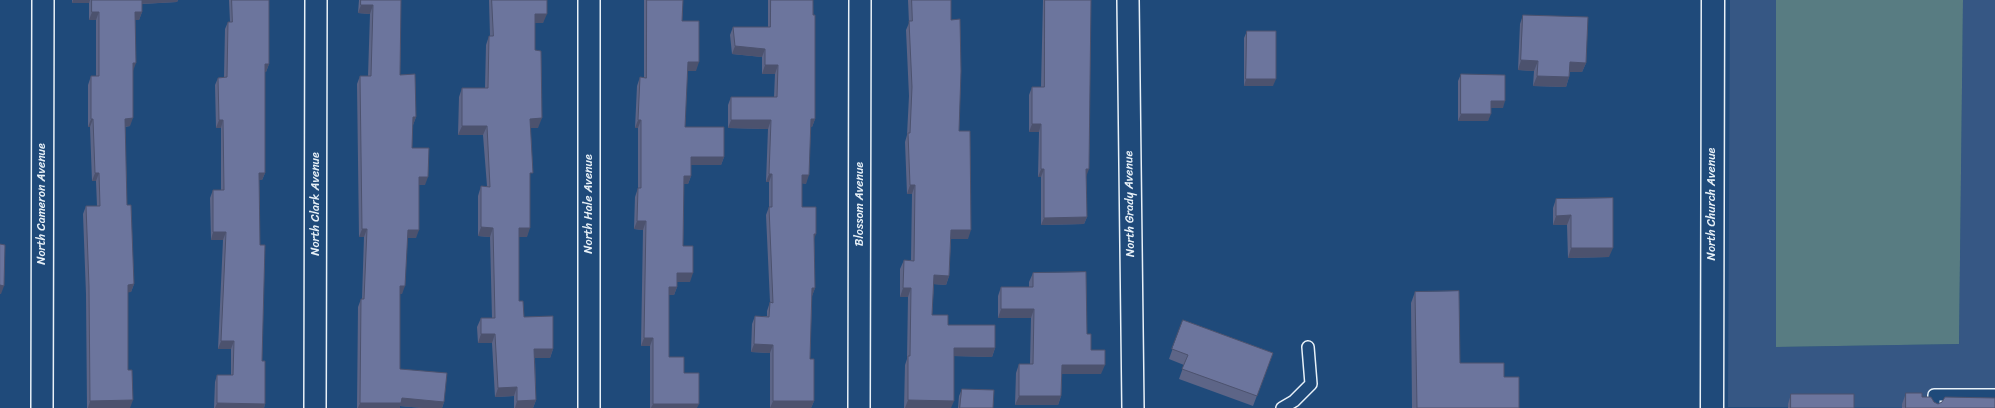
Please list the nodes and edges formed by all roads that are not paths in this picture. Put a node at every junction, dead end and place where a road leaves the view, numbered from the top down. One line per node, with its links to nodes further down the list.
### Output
1 (43, 0): 9 (street, North Cameron Avenue)
2 (316, 0): 10 (street, North Clark Avenue)
3 (589, 0): 11 (street, North Hale Avenue)
4 (860, 0): 12 (street, Blossom Avenue)
5 (1128, 0): 13 (street, North Grady Avenue)
6 (1713, 0): 15 (street, North Church Avenue)
7 (1308, 347): 14 (lane)
8 (1995, 395): 16 (lane)
9 (42, 408)
10 (315, 408)
11 (589, 408)
12 (859, 408)
13 (1133, 408)
14 (1282, 408)
15 (1712, 408)
16 (1934, 408)

